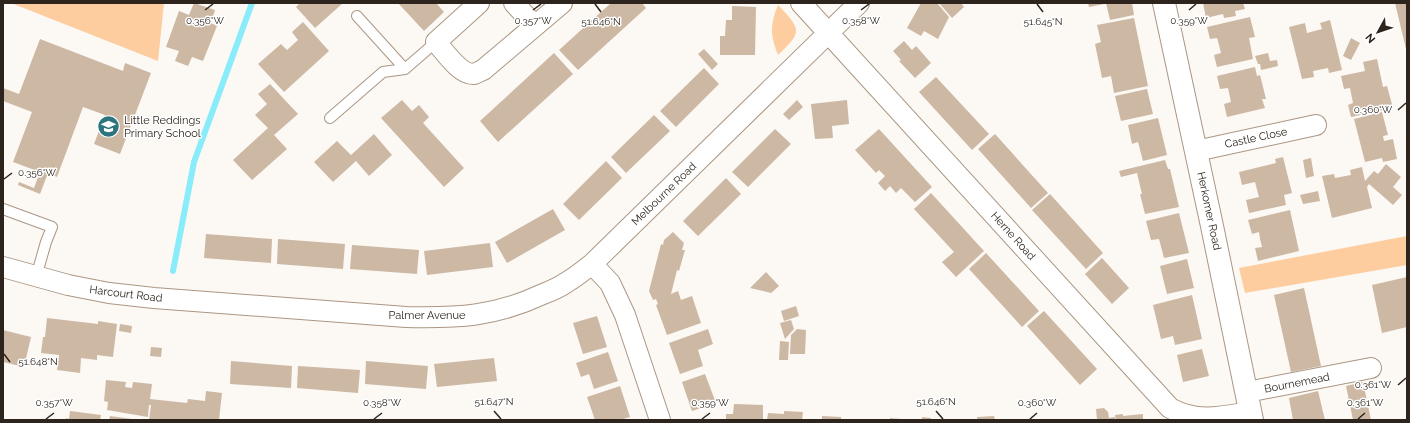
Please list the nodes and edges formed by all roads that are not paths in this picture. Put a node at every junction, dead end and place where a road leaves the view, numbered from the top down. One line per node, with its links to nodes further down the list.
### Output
1 (478, 3): 10 (street)
2 (514, 3): 8 (street)
3 (562, 3): 8 (street)
4 (801, 3): 9 (street, Herne Road)
5 (859, 3): 9 (street, Melbourne Road)
6 (1164, 3): 14 (street, Herkomer Road)
7 (357, 16): 11 (lane)
8 (535, 26): 10 (street)
9 (828, 33): 16 (street, Melbourne Road); 22 (street, Herne Road)
10 (436, 42): 11 (lane)
11 (405, 69): 12 (lane)
12 (330, 118)
13 (1316, 125): 14 (street, Castle Close)
14 (1196, 150): 21 (street, Herkomer Road)
15 (3, 209): 18 (lane)
16 (592, 264): 19 (street, Palmer Avenue); 23 (street)
17 (3, 267): 18 (street, Harcourt Road)
18 (36, 277): 19 (street, Harcourt Road)
19 (251, 306)
20 (1371, 368): 21 (street, Bournemead)
21 (1250, 408): 22 (street, Herne Road)
22 (1192, 419)
23 (660, 420)

